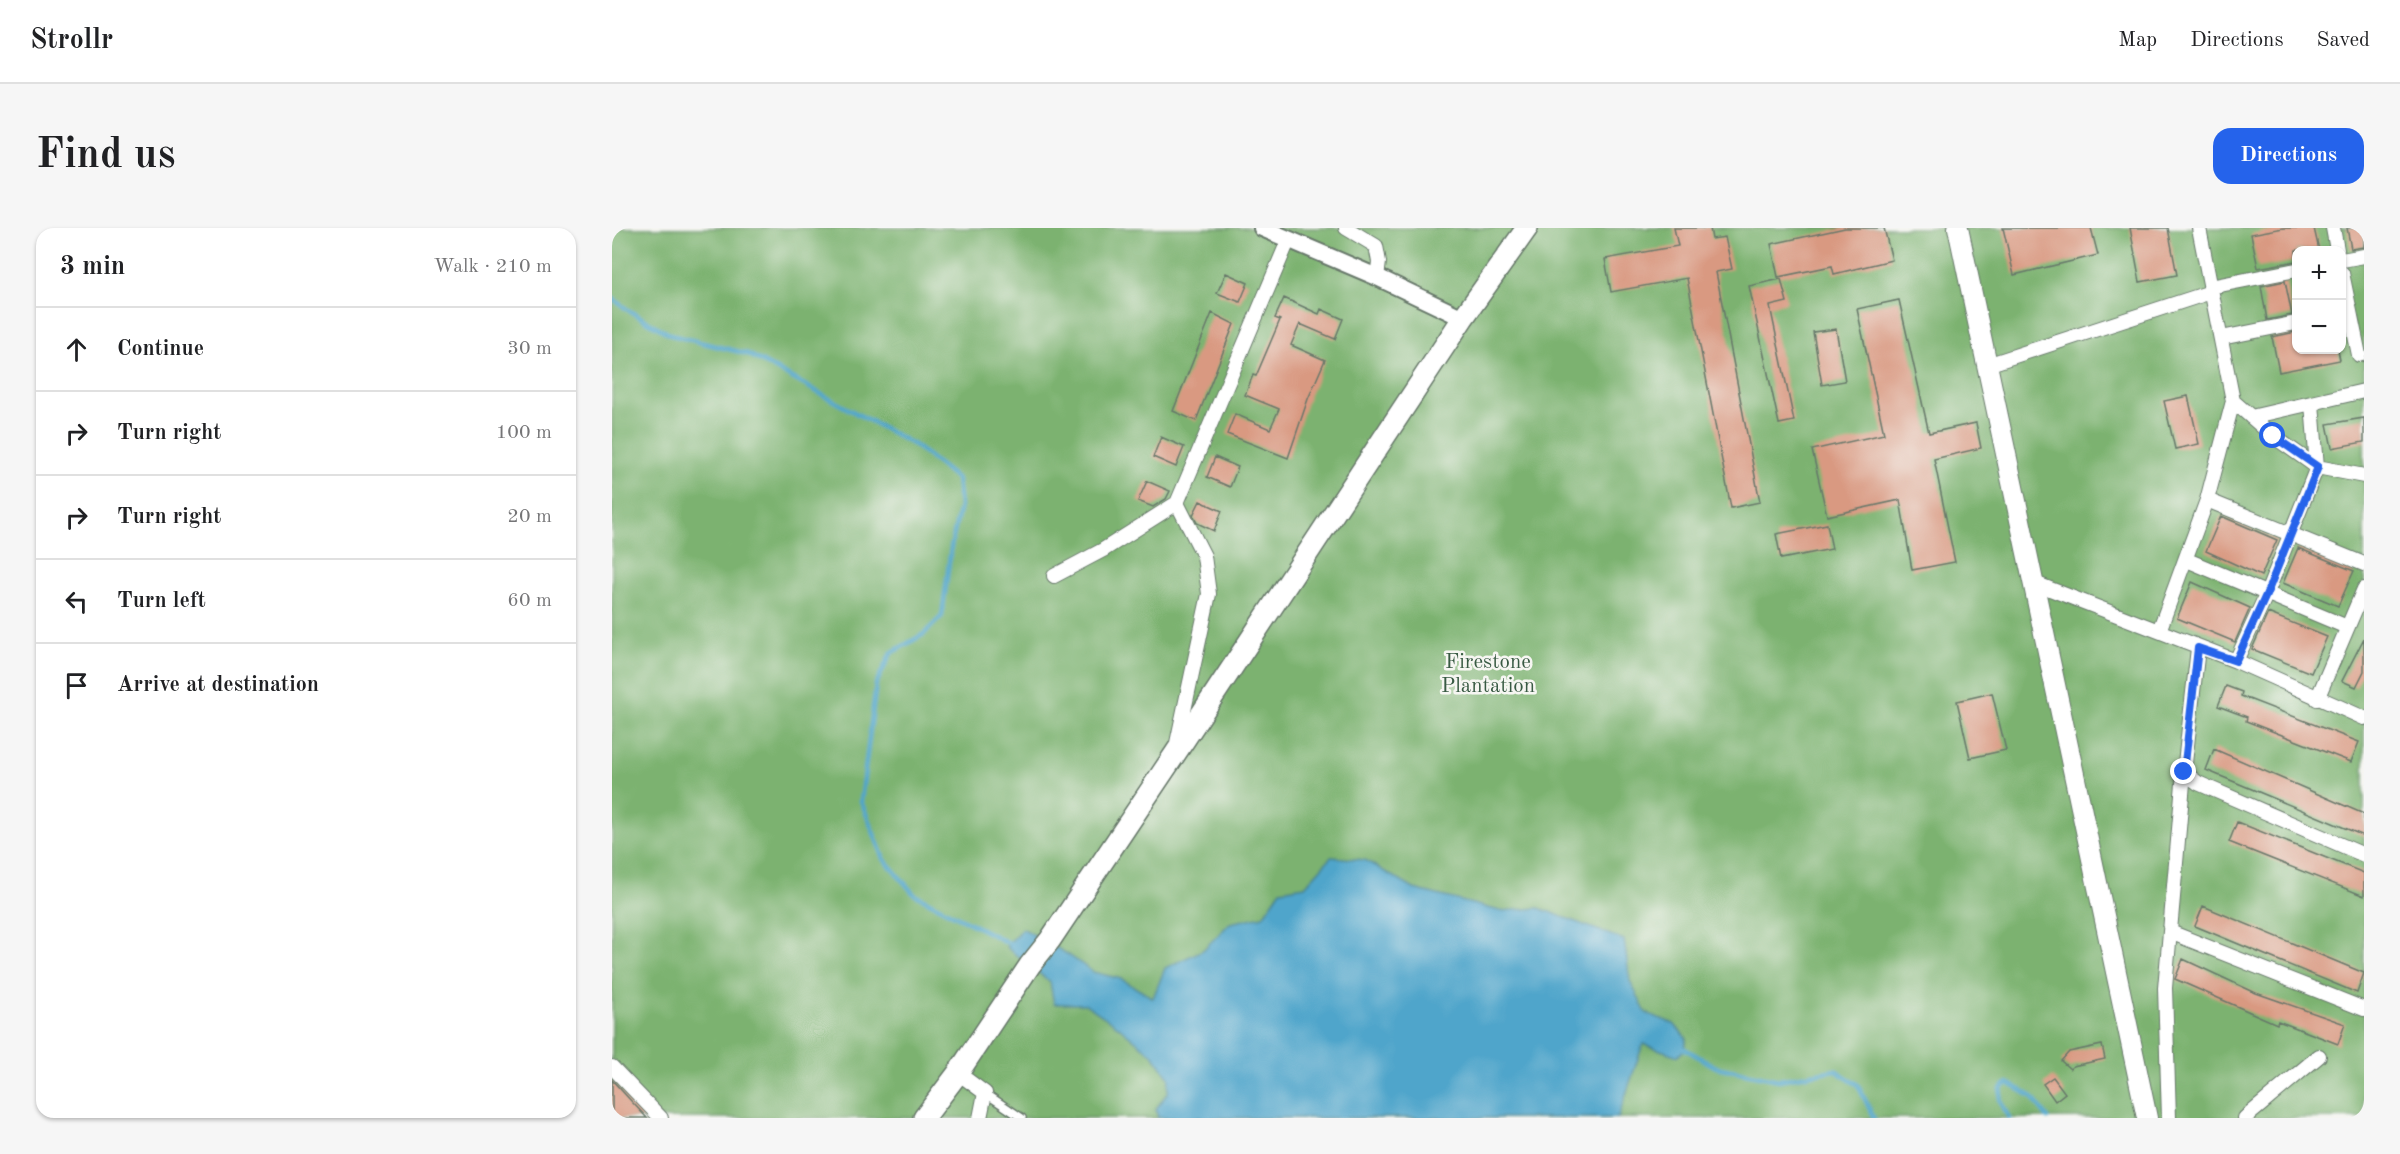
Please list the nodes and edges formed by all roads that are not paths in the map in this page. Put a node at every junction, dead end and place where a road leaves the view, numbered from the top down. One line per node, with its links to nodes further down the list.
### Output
1 (1347, 228): 11 (street)
2 (1527, 228): 15 (main road)
3 (1958, 228): 19 (main road)
4 (2199, 228): 12 (street)
5 (2333, 228): 7 (street)
6 (1277, 233): 11 (street); 27 (street)
7 (2336, 246)
8 (2364, 256): 9 (street)
9 (2346, 259)
10 (2292, 271): 12 (street)
11 (1377, 277): 15 (street)
12 (2211, 290): 17 (street); 19 (street)
13 (2364, 309): 14 (street)
14 (2346, 313): 18 (street)
15 (1463, 318): 41 (main road)
16 (2292, 324): 17 (street)
17 (2221, 338): 21 (street)
18 (2359, 355)
19 (1987, 365): 32 (main road)
20 (2364, 391): 22 (street)
21 (2233, 401): 23 (street); 26 (street)
22 (2312, 403): 23 (street); 24 (street)
23 (2251, 417): 24 (street)
24 (2318, 467): 25 (street); 28 (street)
25 (2364, 476)
26 (2207, 500): 28 (street); 29 (street)
27 (1177, 503): 31 (street); 41 (street)
28 (2290, 535): 30 (street); 34 (street)
29 (2187, 560): 34 (street); 36 (street)
30 (2364, 564)
31 (1054, 576)
32 (2032, 582): 36 (street); 54 (main road)
33 (2364, 589): 35 (street)
34 (2267, 593): 35 (street); 38 (street)
35 (2347, 627): 39 (street)
36 (2159, 631): 37 (street)
37 (2198, 648): 38 (street); 42 (street)
38 (2236, 661): 39 (street)
39 (2318, 699): 40 (street)
40 (2364, 718)
41 (1175, 754): 48 (main road)
42 (2184, 772): 43 (street); 44 (street)
43 (2364, 855)
44 (2170, 932): 45 (street); 55 (street)
45 (2364, 1009)
46 (2319, 1056): 56 (street)
47 (612, 1067): 50 (street)
48 (957, 1073): 49 (street); 51 (main road)
49 (985, 1093): 52 (street); 53 (lane)
50 (661, 1118)
51 (924, 1118)
52 (980, 1118)
53 (1022, 1118)
54 (2147, 1118)
55 (2169, 1118)
56 (2245, 1118)

